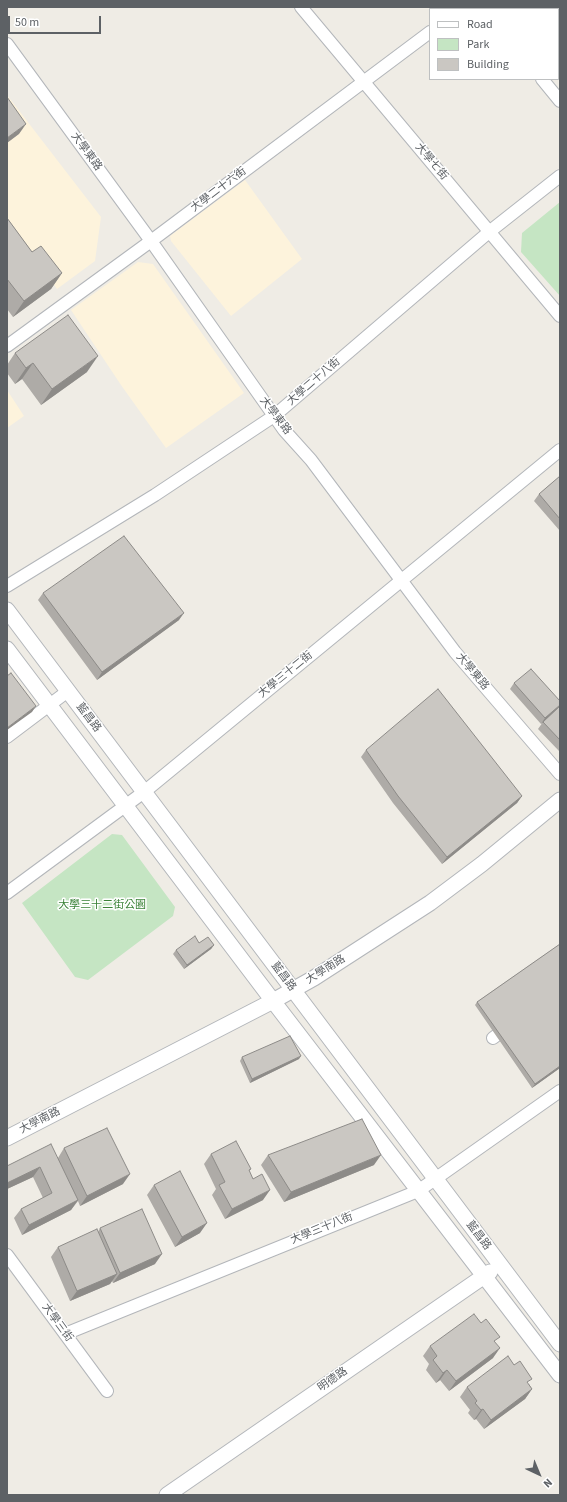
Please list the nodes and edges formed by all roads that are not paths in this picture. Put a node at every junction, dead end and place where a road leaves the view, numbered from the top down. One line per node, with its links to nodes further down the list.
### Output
1 (301, 7): 5 (street, 大學七街)
2 (429, 33): 5 (street, 大學二十六街)
3 (7, 44): 9 (street, 大學東路)
4 (543, 80): 6 (street)
5 (364, 81): 8 (street, 大學七街); 9 (street, 大學二十六街)
6 (560, 101)
7 (560, 176): 8 (street, 大學二十八街)
8 (489, 232): 10 (street, 大學七街); 12 (street, 大學二十八街)
9 (152, 241): 11 (street, 大學二十六街); 12 (street, 大學東路)
10 (560, 316)
11 (7, 346)
12 (274, 416): 14 (street, 大學東路); 15 (street, 大學二十八街)
13 (560, 450): 14 (street, 大學三十二街)
14 (400, 582): 21 (street, 大學東路); 22 (street, 大學三十二街)
15 (7, 586)
16 (7, 610): 18 (street, 藍昌路)
17 (7, 649): 19 (street, 藍昌路)
18 (68, 691): 19 (street); 22 (street, 藍昌路)
19 (49, 705): 20 (street); 24 (street, 藍昌路)
20 (7, 737)
21 (560, 774)
22 (144, 792): 24 (street, 大學三十二街); 26 (street, 藍昌路)
23 (560, 800): 26 (street, 大學南路)
24 (126, 806): 25 (street, 大學三十二街); 27 (street, 藍昌路)
25 (7, 893)
26 (292, 990): 27 (street, 大學南路); 32 (street, 藍昌路)
27 (273, 1001): 31 (street, 大學南路); 33 (street, 藍昌路)
28 (516, 1020): 29 (street)
29 (493, 1038)
30 (560, 1091): 32 (street, 大學三十八街)
31 (7, 1138)
32 (435, 1179): 33 (street, 大學三十八街); 35 (street, 藍昌路)
33 (418, 1191): 36 (street, 藍昌路); 37 (street, 大學三十八街)
34 (7, 1255): 37 (street, 大學三街)
35 (499, 1265): 36 (street, 明德路); 38 (street, 藍昌路)
36 (484, 1277): 39 (street, 藍昌路); 42 (street, 明德路)
37 (65, 1334): 41 (street, 大學三街)
38 (560, 1345): 39 (street)
39 (545, 1356): 40 (street, 藍昌路)
40 (560, 1375)
41 (107, 1391)
42 (167, 1495)

